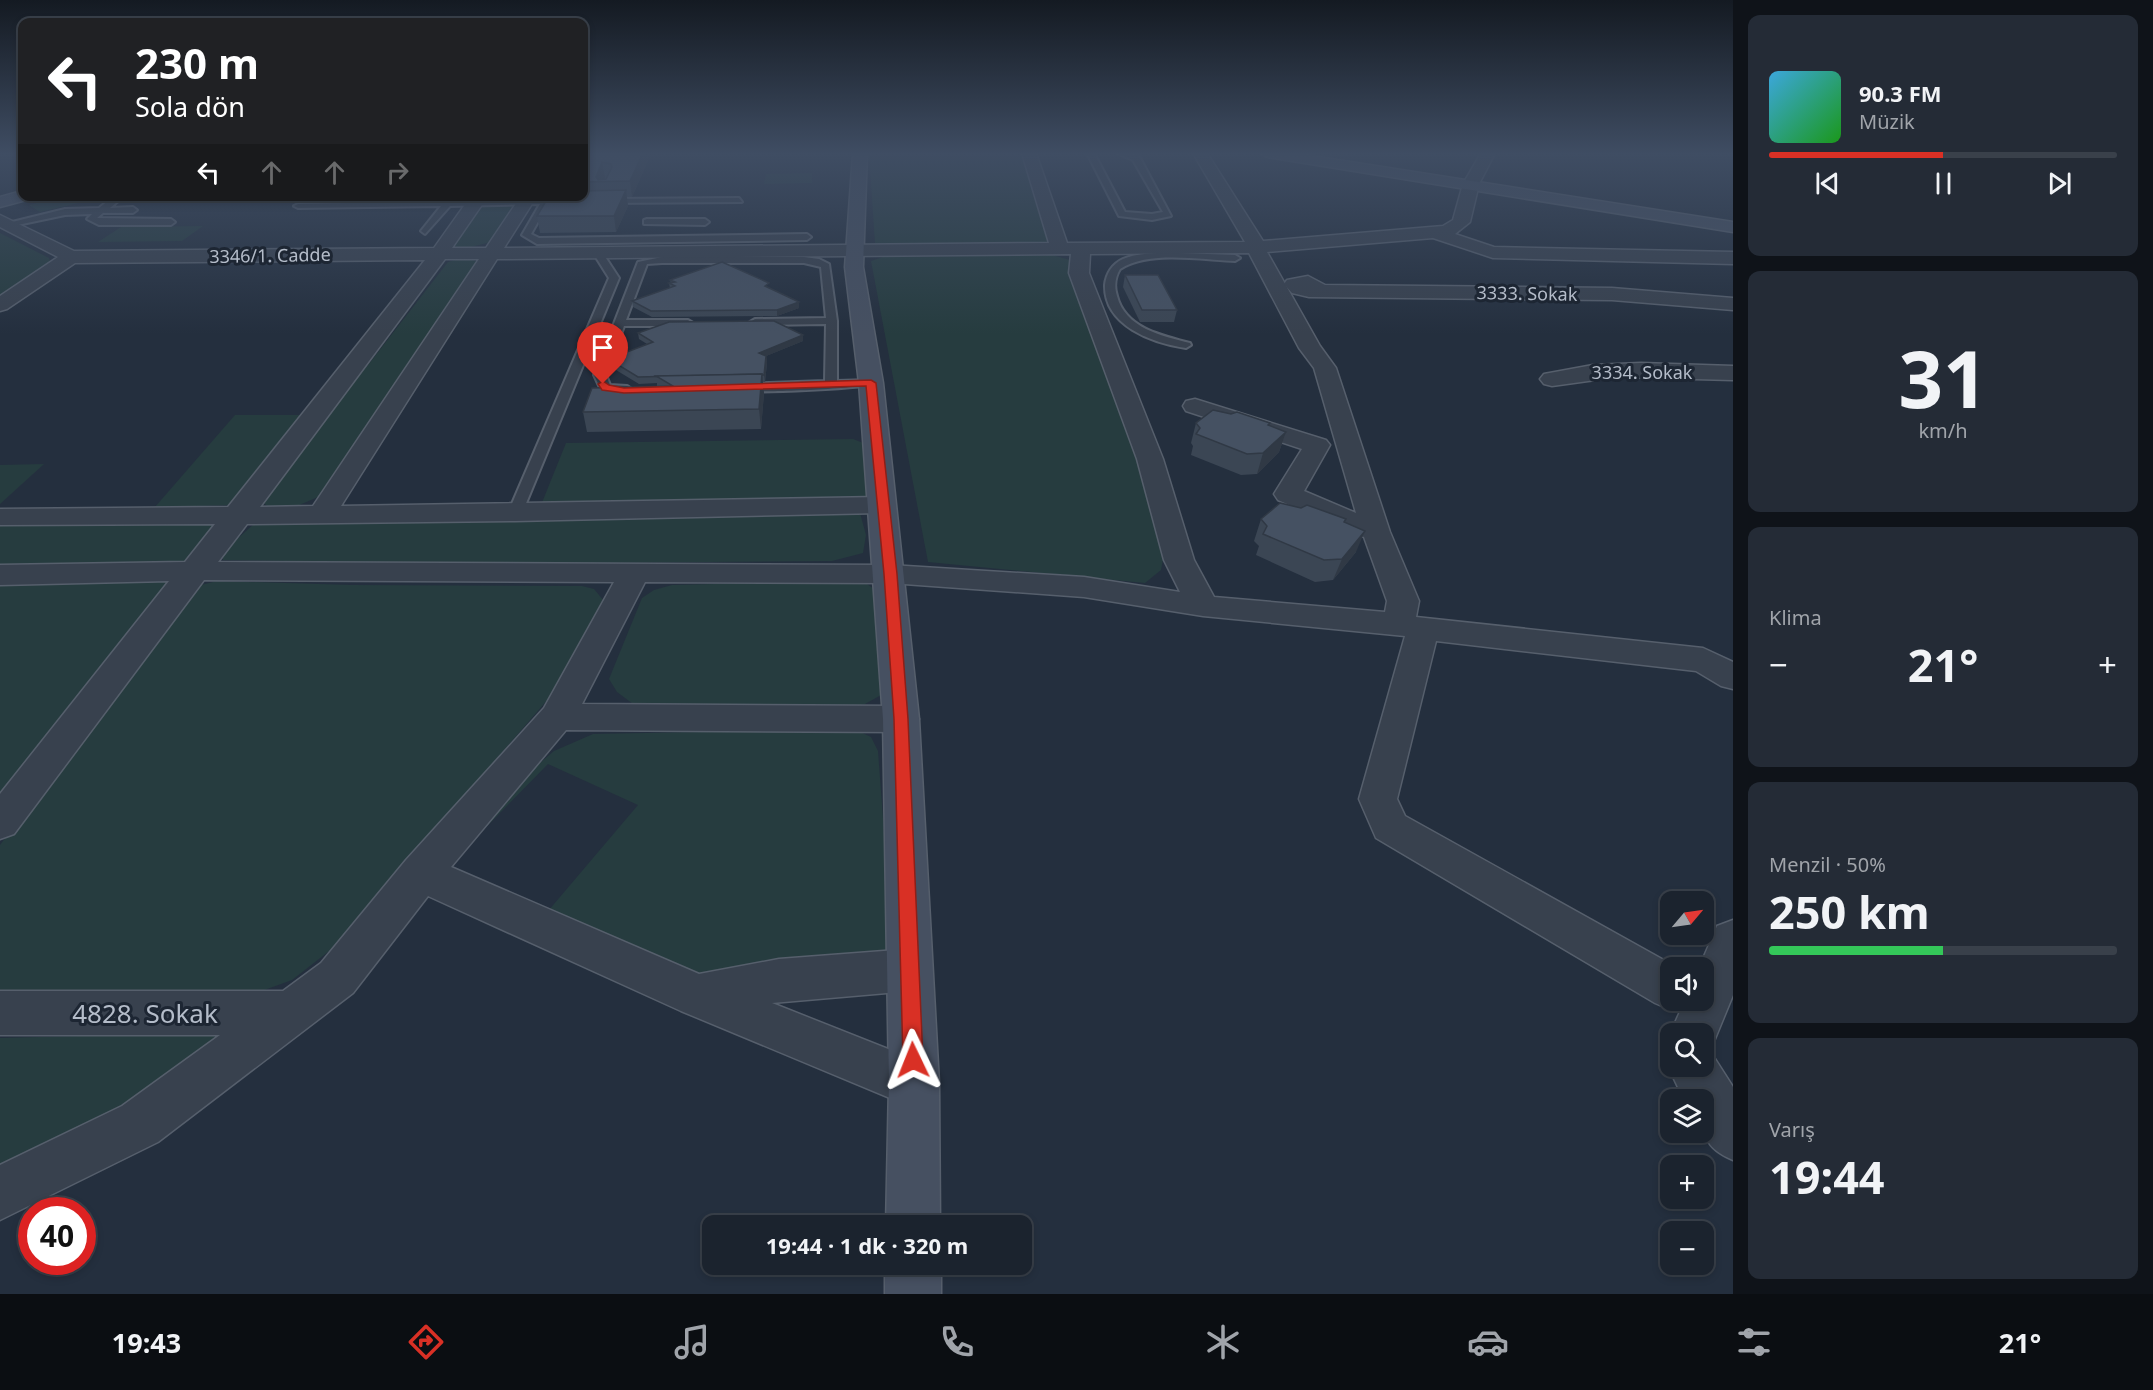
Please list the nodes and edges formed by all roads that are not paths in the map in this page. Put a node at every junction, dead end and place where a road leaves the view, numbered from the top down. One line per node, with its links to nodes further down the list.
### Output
1 (60, 213): 17 (lane)
2 (96, 213): 18 (lane)
3 (443, 213): 25 (lane)
4 (457, 213): 25 (street)
5 (525, 213): 29 (street)
6 (533, 213): 24 (lane)
7 (672, 213): 19 (lane)
8 (678, 213): 24 (lane)
9 (685, 213): 20 (lane)
10 (858, 213): 28 (street)
11 (1055, 213): 27 (street)
12 (1122, 213): 13 (lane)
13 (1168, 213)
14 (1239, 213): 26 (street)
15 (1463, 213): 22 (street)
16 (1650, 213): 21 (street)
17 (4, 222): 32 (street, 3346/1. Cadde)
18 (171, 222)
19 (647, 222)
20 (705, 222)
21 (1733, 227)
22 (1434, 233): 26 (street, 3346/1. Cadde); 34 (street, 3346/1. Cadde)
23 (807, 237): 24 (lane)
24 (671, 239)
25 (433, 242): 29 (street, 3346/1. Cadde); 32 (street, 3346/1. Cadde); 53 (street)
26 (1257, 247): 31 (street, 3346/1. Cadde); 55 (street)
27 (1070, 248): 28 (street, 3346/1. Cadde); 31 (street, 3346/1. Cadde); 60 (street)
28 (857, 251): 30 (street, 3346/1. Cadde); 45 (street)
29 (491, 252): 30 (street, 3346/1. Cadde); 52 (street)
30 (597, 252): 51 (lane)
31 (1132, 253): 33 (lane); 42 (lane)
32 (71, 257): 37 (street)
33 (1235, 258)
34 (1733, 258)
35 (1320, 291): 36 (street, 3333. Sokak)
36 (1733, 304)
37 (0, 305)
38 (832, 321): 40 (lane); 41 (lane); 46 (lane)
39 (702, 322): 41 (lane)
40 (737, 322)
41 (619, 323): 48 (lane)
42 (1186, 345)
43 (1733, 373): 44 (street, 3334. Sokak)
44 (1552, 379)
45 (871, 383): 46 (lane); 50 (street)
46 (831, 386): 47 (lane)
47 (727, 388)
48 (635, 390)
49 (1195, 406): 55 (street)
50 (881, 505): 51 (street); 58 (street)
51 (515, 513): 52 (street)
52 (322, 514): 53 (street)
53 (240, 515): 54 (street); 56 (street)
54 (0, 517)
55 (1376, 531): 61 (street)
56 (196, 571): 57 (street); 59 (street); 65 (street)
57 (634, 574): 58 (street); 63 (street)
58 (890, 574): 60 (street); 64 (street)
59 (0, 575)
60 (1203, 606): 61 (street)
61 (1411, 626): 62 (street); 70 (street)
62 (1733, 677)
63 (556, 717): 64 (street); 66 (street)
64 (901, 719): 68 (street)
65 (0, 823)
66 (421, 873): 71 (street); 73 (street)
67 (1733, 940): 69 (street)
68 (910, 970): 71 (street); 75 (street)
69 (1714, 970)
70 (1660, 988)
71 (697, 996): 75 (street)
72 (0, 1013): 73 (street, 4828. Sokak)
73 (290, 1013): 77 (street)
74 (1699, 1077): 76 (street)
75 (914, 1083): 78 (street)
76 (1733, 1134)
77 (0, 1193)
78 (914, 1215)
79 (913, 1275): 80 (street)
80 (913, 1294)

